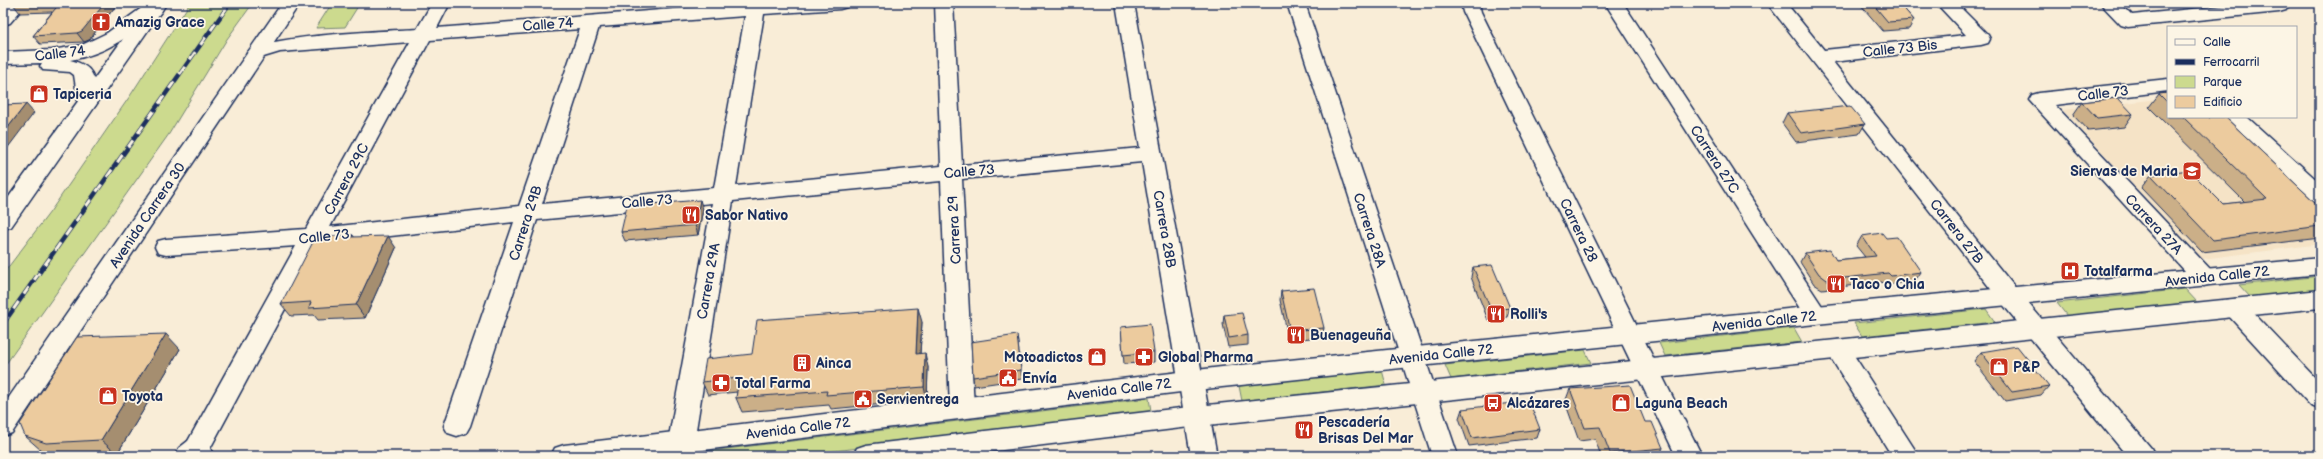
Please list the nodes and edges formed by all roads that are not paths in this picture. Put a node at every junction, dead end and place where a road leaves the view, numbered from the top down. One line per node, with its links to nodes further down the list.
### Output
1 (18, 3): 16 (main road)
2 (290, 3): 19 (main road, Avenida Carrera 30)
3 (441, 3): 18 (main road, Carrera 29C)
4 (840, 3): 15 (main road, Calle 74)
5 (944, 3): 28 (main road, Carrera 29)
6 (1125, 3): 27 (main road, Carrera 28B)
7 (1296, 3): 44 (main road, Carrera 28A)
8 (1470, 3): 42 (main road, Carrera 28)
9 (1614, 3): 40 (main road, Carrera 27C)
10 (1776, 3): 20 (main road, Carrera 27B)
11 (1946, 3): 20 (main road, Calle 73 Bis)
12 (2109, 3): 13 (main road)
13 (2277, 4)
14 (156, 6): 21 (main road, Calle 74); 25 (main road)
15 (756, 6): 17 (main road, Calle 74); 29 (main road, Carrera 29A)
16 (3, 19)
17 (592, 20): 18 (main road, Calle 74); 31 (main road, Carrera 29B)
18 (426, 34): 19 (main road, Calle 74); 33 (main road, Carrera 29C)
19 (257, 53): 51 (main road, Avenida Carrera 30)
20 (1819, 57): 37 (main road, Carrera 27B)
21 (3, 58)
22 (3, 68): 25 (main road, Calle 74)
23 (2167, 85): 24 (main road, Calle 73)
24 (2038, 100): 36 (main road, Carrera 27A)
25 (88, 101): 32 (main road)
26 (2235, 118): 30 (main road)
27 (1151, 154): 28 (main road, Calle 73); 46 (main road, Carrera 28B)
28 (951, 173): 29 (main road, Calle 73); 49 (main road, Carrera 29)
29 (723, 194): 31 (main road, Calle 73); 53 (main road, Carrera 29A)
30 (2320, 195)
31 (528, 213): 33 (main road, Calle 73); 52 (main road, Carrera 29B)
32 (3, 221)
33 (314, 238): 34 (main road, Calle 73); 55 (main road, Carrera 29C)
34 (166, 247)
35 (2320, 266): 36 (main road, Avenida Calle 72)
36 (2204, 277): 37 (main road, Avenida Calle 72)
37 (2009, 296): 40 (main road, Avenida Calle 72); 41 (main road, Carrera 27B)
38 (2320, 299): 39 (main road)
39 (2235, 308): 41 (main road); 48 (main road)
40 (1816, 315): 42 (main road, Avenida Calle 72)
41 (2037, 329): 43 (main road); 62 (main road, Carrera 27B)
42 (1630, 335): 44 (main road, Avenida Calle 72); 45 (main road, Carrera 28)
43 (1838, 350): 45 (main road); 61 (main road)
44 (1412, 358): 46 (main road, Avenida Calle 72); 47 (main road, Carrera 28A)
45 (1647, 369): 47 (main road); 60 (main road, Carrera 28)
46 (1191, 381): 49 (main road, Avenida Calle 72); 50 (main road, Carrera 28B)
47 (1424, 393): 50 (main road); 59 (main road, Carrera 28A)
48 (2320, 399)
49 (962, 408): 53 (main road, Avenida Calle 72)
50 (1198, 416): 54 (main road); 58 (main road, Carrera 28B)
51 (3, 426)
52 (457, 426)
53 (681, 442): 56 (main road, Avenida Calle 72)
54 (956, 450): 57 (main road)
55 (195, 454)
56 (564, 456)
57 (866, 456)
58 (1204, 456)
59 (1445, 456)
60 (1689, 456)
61 (1906, 456)
62 (2142, 456)

